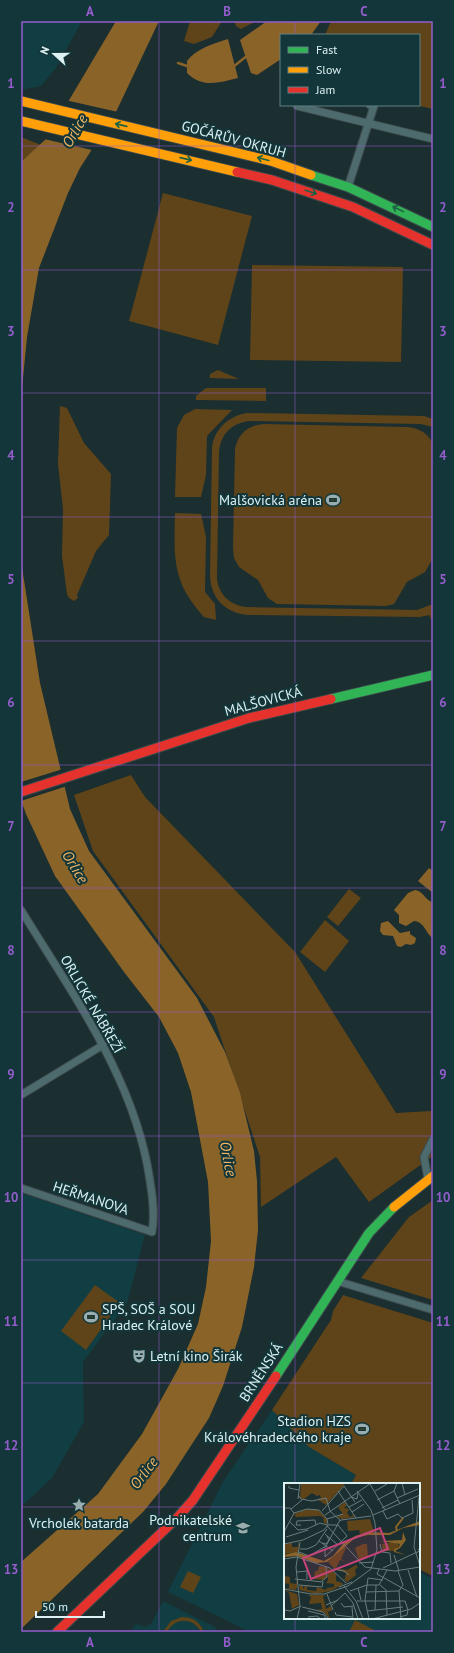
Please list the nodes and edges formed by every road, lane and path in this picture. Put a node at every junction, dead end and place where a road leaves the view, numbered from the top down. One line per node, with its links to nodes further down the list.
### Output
1 (21, 101): 7 (street, GOČÁRŮV OKRUH, one-way to 1)
2 (296, 106): 5 (street)
3 (374, 106): 5 (street)
4 (22, 121): 9 (street, one-way to 9)
5 (368, 124): 6 (street); 7 (street)
6 (433, 139)
7 (348, 187): 8 (street, GOČÁRŮV OKRUH, one-way to 7)
8 (433, 227)
9 (433, 245)
10 (433, 675): 11 (street, MALŠOVICKÁ)
11 (21, 792)
12 (21, 910): 13 (street, ORLICKÉ NÁBŘEŽÍ)
13 (103, 1045): 14 (street); 18 (street, ORLICKÉ NÁBŘEŽÍ)
14 (21, 1095)
15 (433, 1139): 16 (street)
16 (430, 1177): 19 (street, BRNĚNSKÁ)
17 (21, 1188): 18 (street, HEŘMANOVA)
18 (152, 1232)
19 (337, 1280): 20 (street); 21 (street, BRNĚNSKÁ)
20 (433, 1310)
21 (57, 1632)

